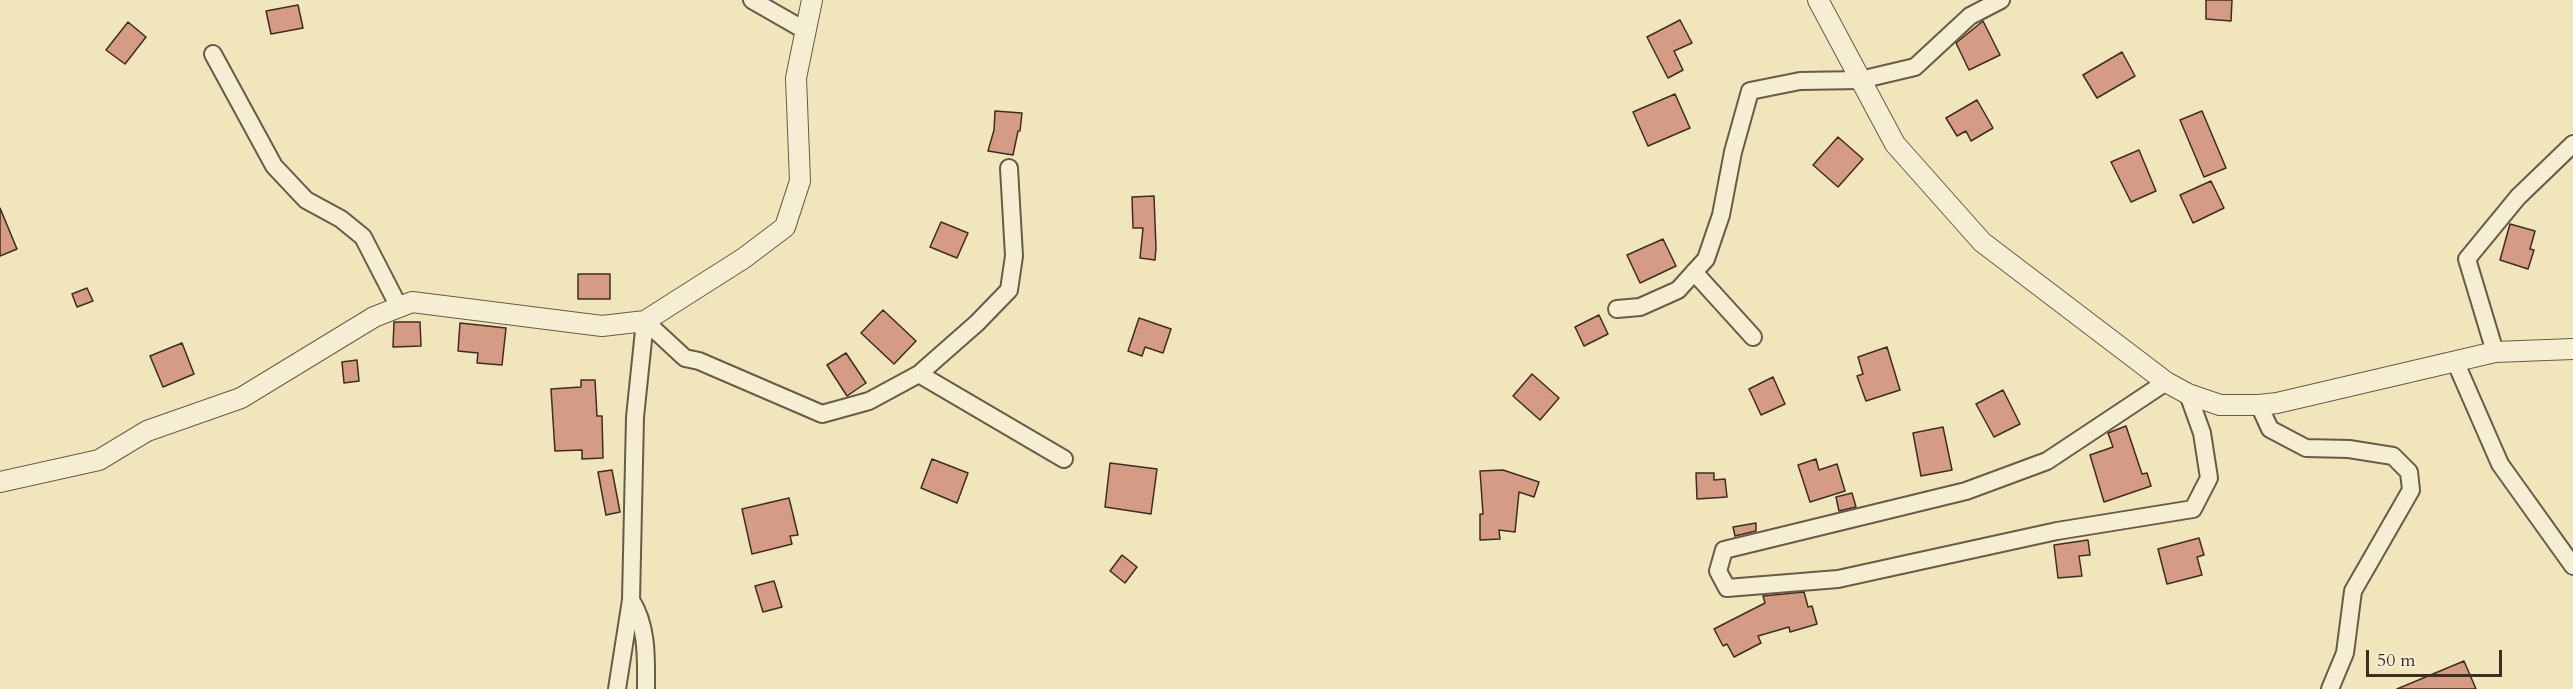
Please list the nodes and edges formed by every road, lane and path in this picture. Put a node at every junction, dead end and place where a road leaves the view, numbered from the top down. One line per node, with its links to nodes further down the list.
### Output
1 (752, 0): 5 (street)
2 (812, 0): 5 (street)
3 (1818, 0): 7 (street)
4 (2001, 0): 7 (street)
5 (806, 31): 13 (street)
6 (213, 54): 11 (street)
7 (1860, 80): 10 (street); 19 (street)
8 (2573, 144): 16 (street)
9 (1009, 168): 18 (street)
10 (1694, 272): 12 (street); 14 (street)
11 (399, 307): 13 (street); 23 (street)
12 (1617, 309)
13 (645, 321): 18 (street); 25 (street)
14 (1753, 337)
15 (2573, 349): 16 (street)
16 (2495, 352): 17 (street)
17 (2455, 362): 21 (street); 24 (street)
18 (919, 374): 22 (street)
19 (2166, 382): 20 (street); 20 (street)
20 (2188, 394): 21 (street)
21 (2259, 405): 26 (street)
22 (1064, 459)
23 (0, 482)
24 (2573, 566)
25 (631, 600): 27 (street); 28 (street)
26 (2333, 683): 29 (street)
27 (617, 689)
28 (646, 689)
29 (2348, 689)

